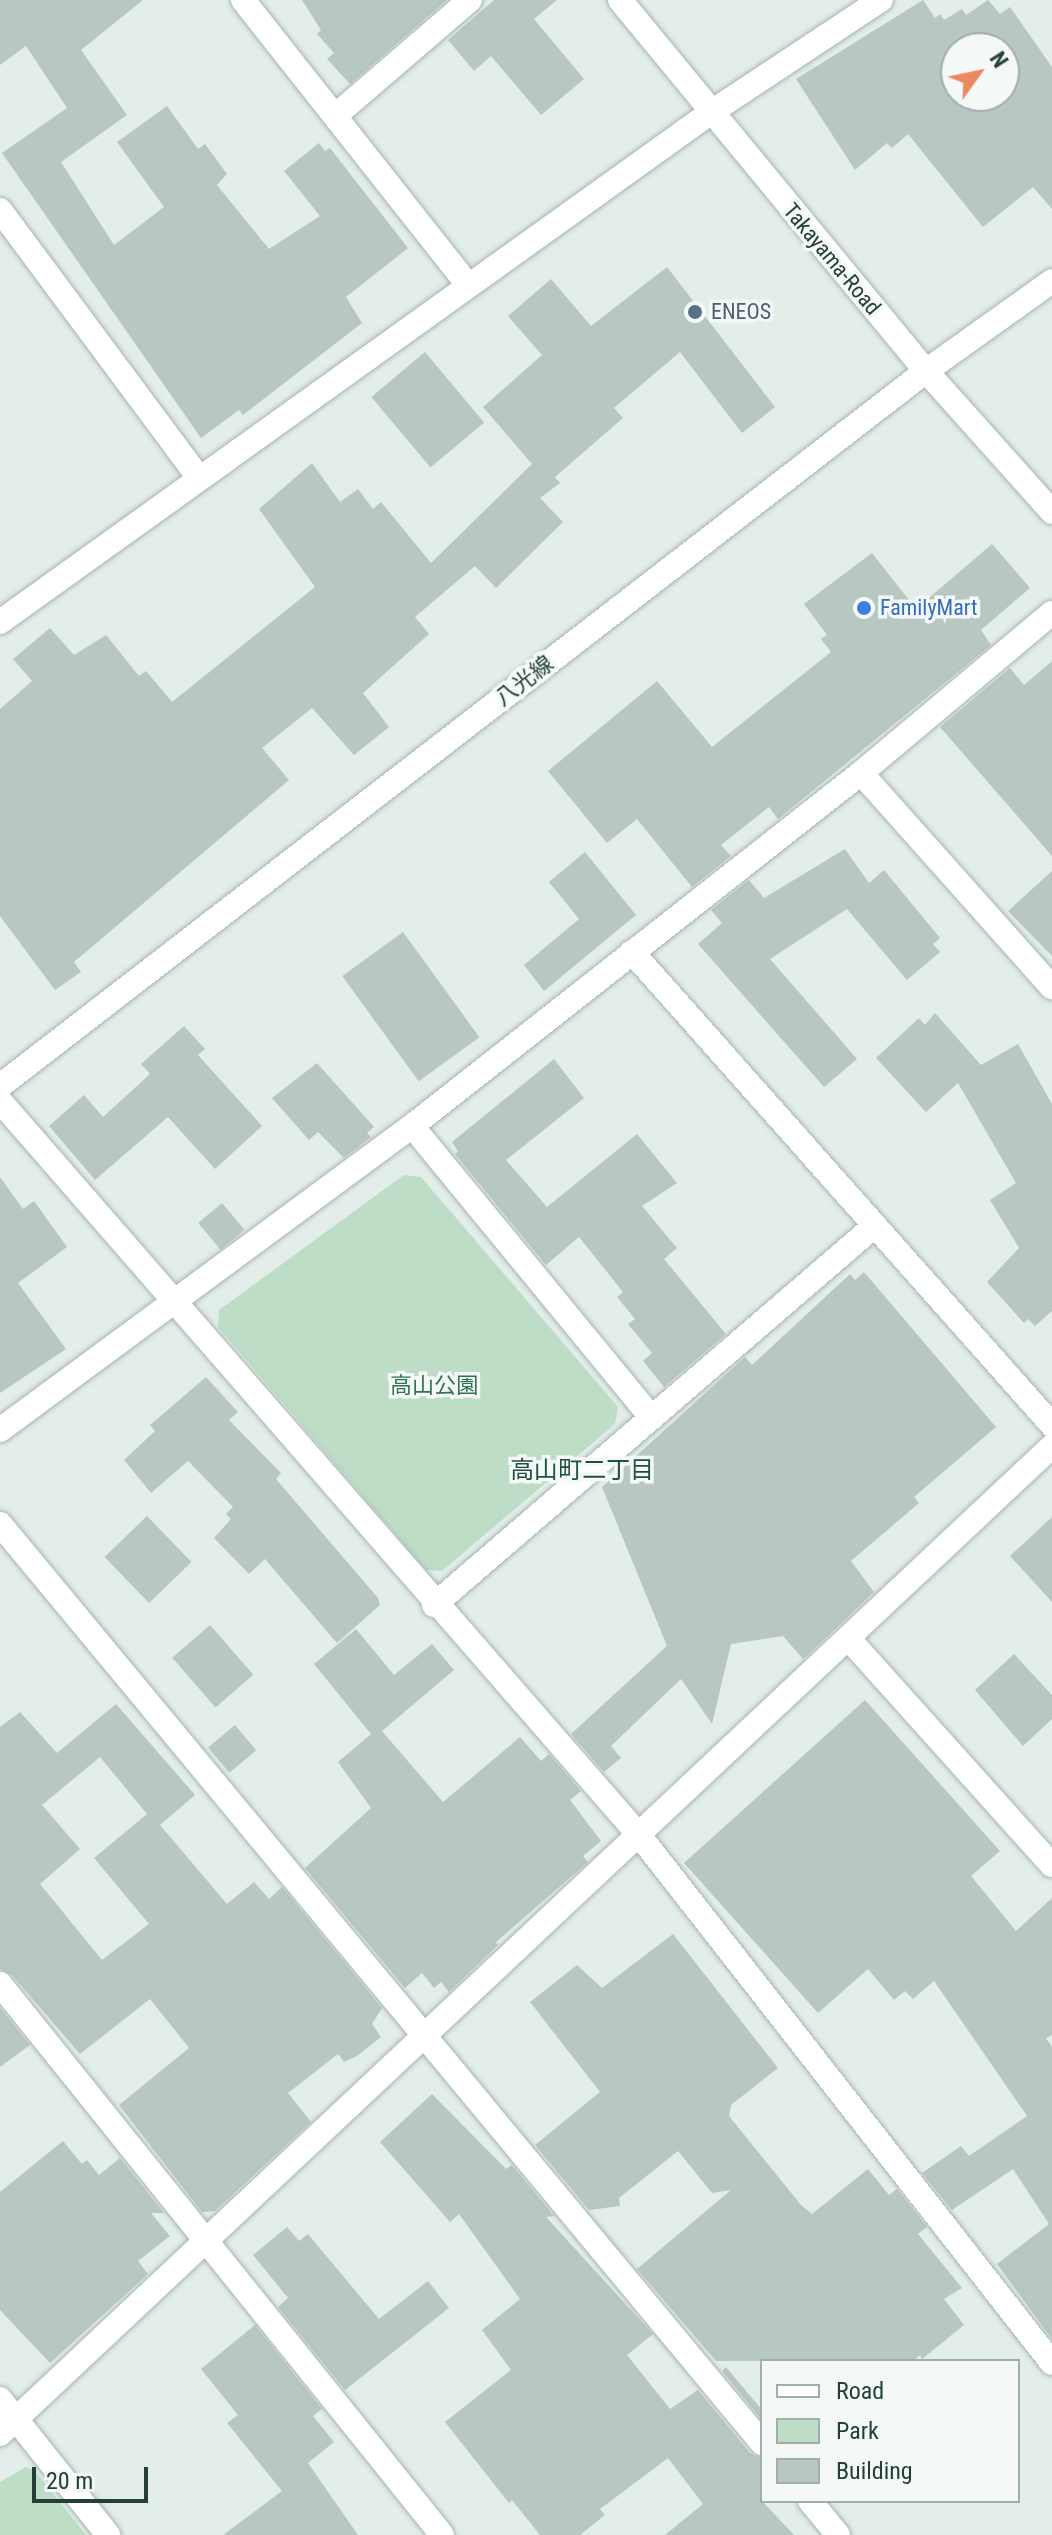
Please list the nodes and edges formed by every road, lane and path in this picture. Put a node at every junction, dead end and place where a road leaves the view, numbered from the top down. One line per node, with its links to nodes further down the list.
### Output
1 (243, 0): 6 (street)
2 (470, 0): 6 (street)
3 (620, 0): 5 (street, Takayama-Road)
4 (881, 0): 5 (street)
5 (710, 113): 9 (street); 10 (street, Takayama-Road)
6 (335, 116): 9 (street)
7 (0, 210): 11 (street)
8 (1052, 281): 10 (street, 八光線)
9 (468, 285): 11 (street)
10 (926, 371): 12 (street, Takayama-Road); 18 (street, 八光線)
11 (199, 478): 14 (street)
12 (1052, 512)
13 (1052, 613): 15 (street)
14 (0, 622)
15 (861, 773): 16 (street); 17 (street)
16 (632, 952): 20 (street); 21 (street)
17 (1052, 987)
18 (0, 1086)
19 (0, 1101): 22 (street)
20 (412, 1126): 22 (street); 23 (street)
21 (872, 1228): 23 (street); 24 (street)
22 (177, 1301): 25 (street); 28 (street)
23 (652, 1418): 28 (street)
24 (1052, 1425)
25 (0, 1430)
26 (1052, 1446): 29 (street)
27 (0, 1524): 33 (street)
28 (434, 1605): 30 (street)
29 (848, 1638): 30 (street); 31 (street)
30 (639, 1835): 33 (street); 35 (street)
31 (1052, 1865)
32 (0, 1984): 34 (street)
33 (425, 2039): 34 (street); 38 (street)
34 (206, 2239): 37 (street); 41 (street)
35 (1052, 2363)
36 (0, 2399): 37 (street)
37 (8, 2427): 40 (street)
38 (760, 2441)
39 (812, 2503): 42 (street)
40 (108, 2535)
41 (442, 2535)
42 (838, 2535)

